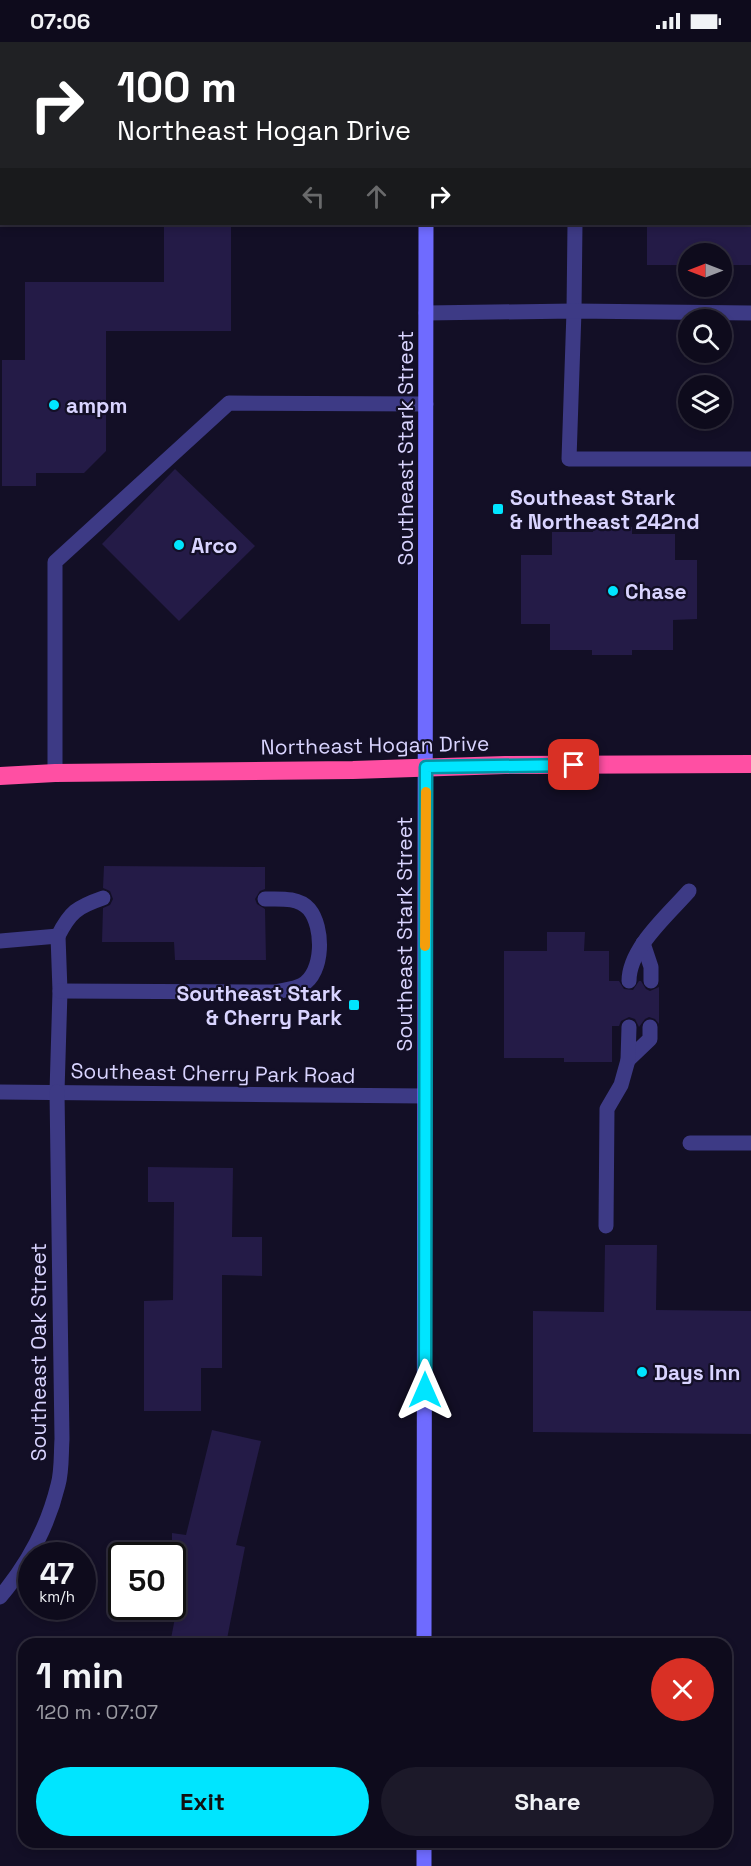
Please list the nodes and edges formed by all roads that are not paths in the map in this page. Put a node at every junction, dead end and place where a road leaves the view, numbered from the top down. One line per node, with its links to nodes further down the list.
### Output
1 (426, 225): 4 (main road, Southeast Stark Street)
2 (575, 225): 3 (street)
3 (574, 311): 4 (street); 5 (street); 7 (street)
4 (426, 313): 6 (main road, Southeast Stark Street)
5 (751, 313)
6 (426, 404): 9 (main road, Southeast Stark Street); 10 (street)
7 (751, 459)
8 (751, 764): 9 (highway, Northeast Hogan Drive)
9 (426, 767): 10 (highway, Northeast Hogan Drive); 26 (main road, Southeast Stark Street)
10 (55, 773): 11 (highway, Northeast Hogan Drive)
11 (0, 776)
12 (689, 891): 17 (street)
13 (103, 898): 15 (street)
14 (265, 899): 20 (street)
15 (58, 936): 16 (street); 20 (street, Southeast Oak Street)
16 (0, 941)
17 (643, 943): 18 (street); 19 (street)
18 (629, 981)
19 (651, 981)
20 (60, 991): 25 (street, Southeast Oak Street)
21 (629, 1027): 23 (street)
22 (650, 1027): 23 (street)
23 (628, 1060): 29 (street)
24 (0, 1092): 25 (street, Southeast Cherry Park Road)
25 (57, 1092): 26 (street, Southeast Cherry Park Road); 30 (street, Southeast Oak Street)
26 (425, 1096): 31 (main road, Southeast Stark Street)
27 (690, 1143): 28 (street)
28 (751, 1143)
29 (606, 1226)
30 (0, 1597)
31 (424, 1638)
32 (424, 1848): 33 (main road)
33 (424, 1866)

